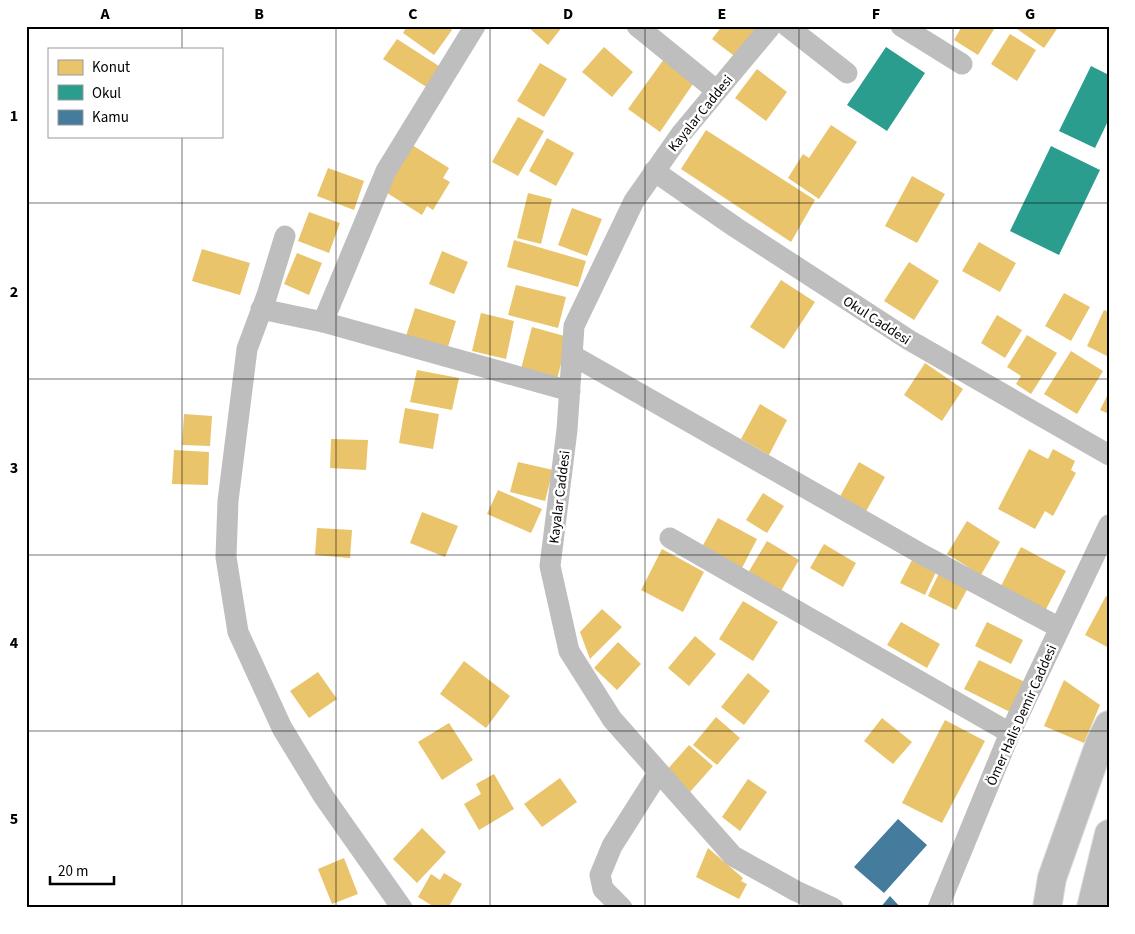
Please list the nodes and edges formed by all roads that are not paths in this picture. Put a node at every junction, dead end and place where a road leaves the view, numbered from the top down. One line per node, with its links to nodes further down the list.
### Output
1 (475, 26): 12 (street)
2 (637, 26): 8 (street)
3 (771, 26): 8 (street, Kayalar Caddesi)
4 (788, 26): 7 (street)
5 (901, 26): 6 (street)
6 (962, 64)
7 (847, 73)
8 (717, 91): 9 (street, Kayalar Caddesi)
9 (654, 172): 13 (street, Kayalar Caddesi); 15 (street, Okul Caddesi)
10 (285, 236): 11 (street)
11 (261, 309): 12 (street); 23 (street)
12 (323, 322): 14 (street)
13 (572, 356): 14 (street, Kayalar Caddesi); 18 (street)
14 (570, 391): 21 (street, Kayalar Caddesi)
15 (1109, 455)
16 (1109, 525): 18 (street, Ömer Halis Demir Caddesi)
17 (670, 538): 20 (street)
18 (1060, 628): 20 (street, Ömer Halis Demir Caddesi)
19 (1109, 725): 27 (main road)
20 (1010, 733): 26 (street, Ömer Halis Demir Caddesi)
21 (659, 772): 24 (street); 25 (street, Kayalar Caddesi)
22 (1109, 834): 28 (main road)
23 (402, 908)
24 (622, 908)
25 (833, 908)
26 (938, 908)
27 (1048, 908)
28 (1091, 908)

